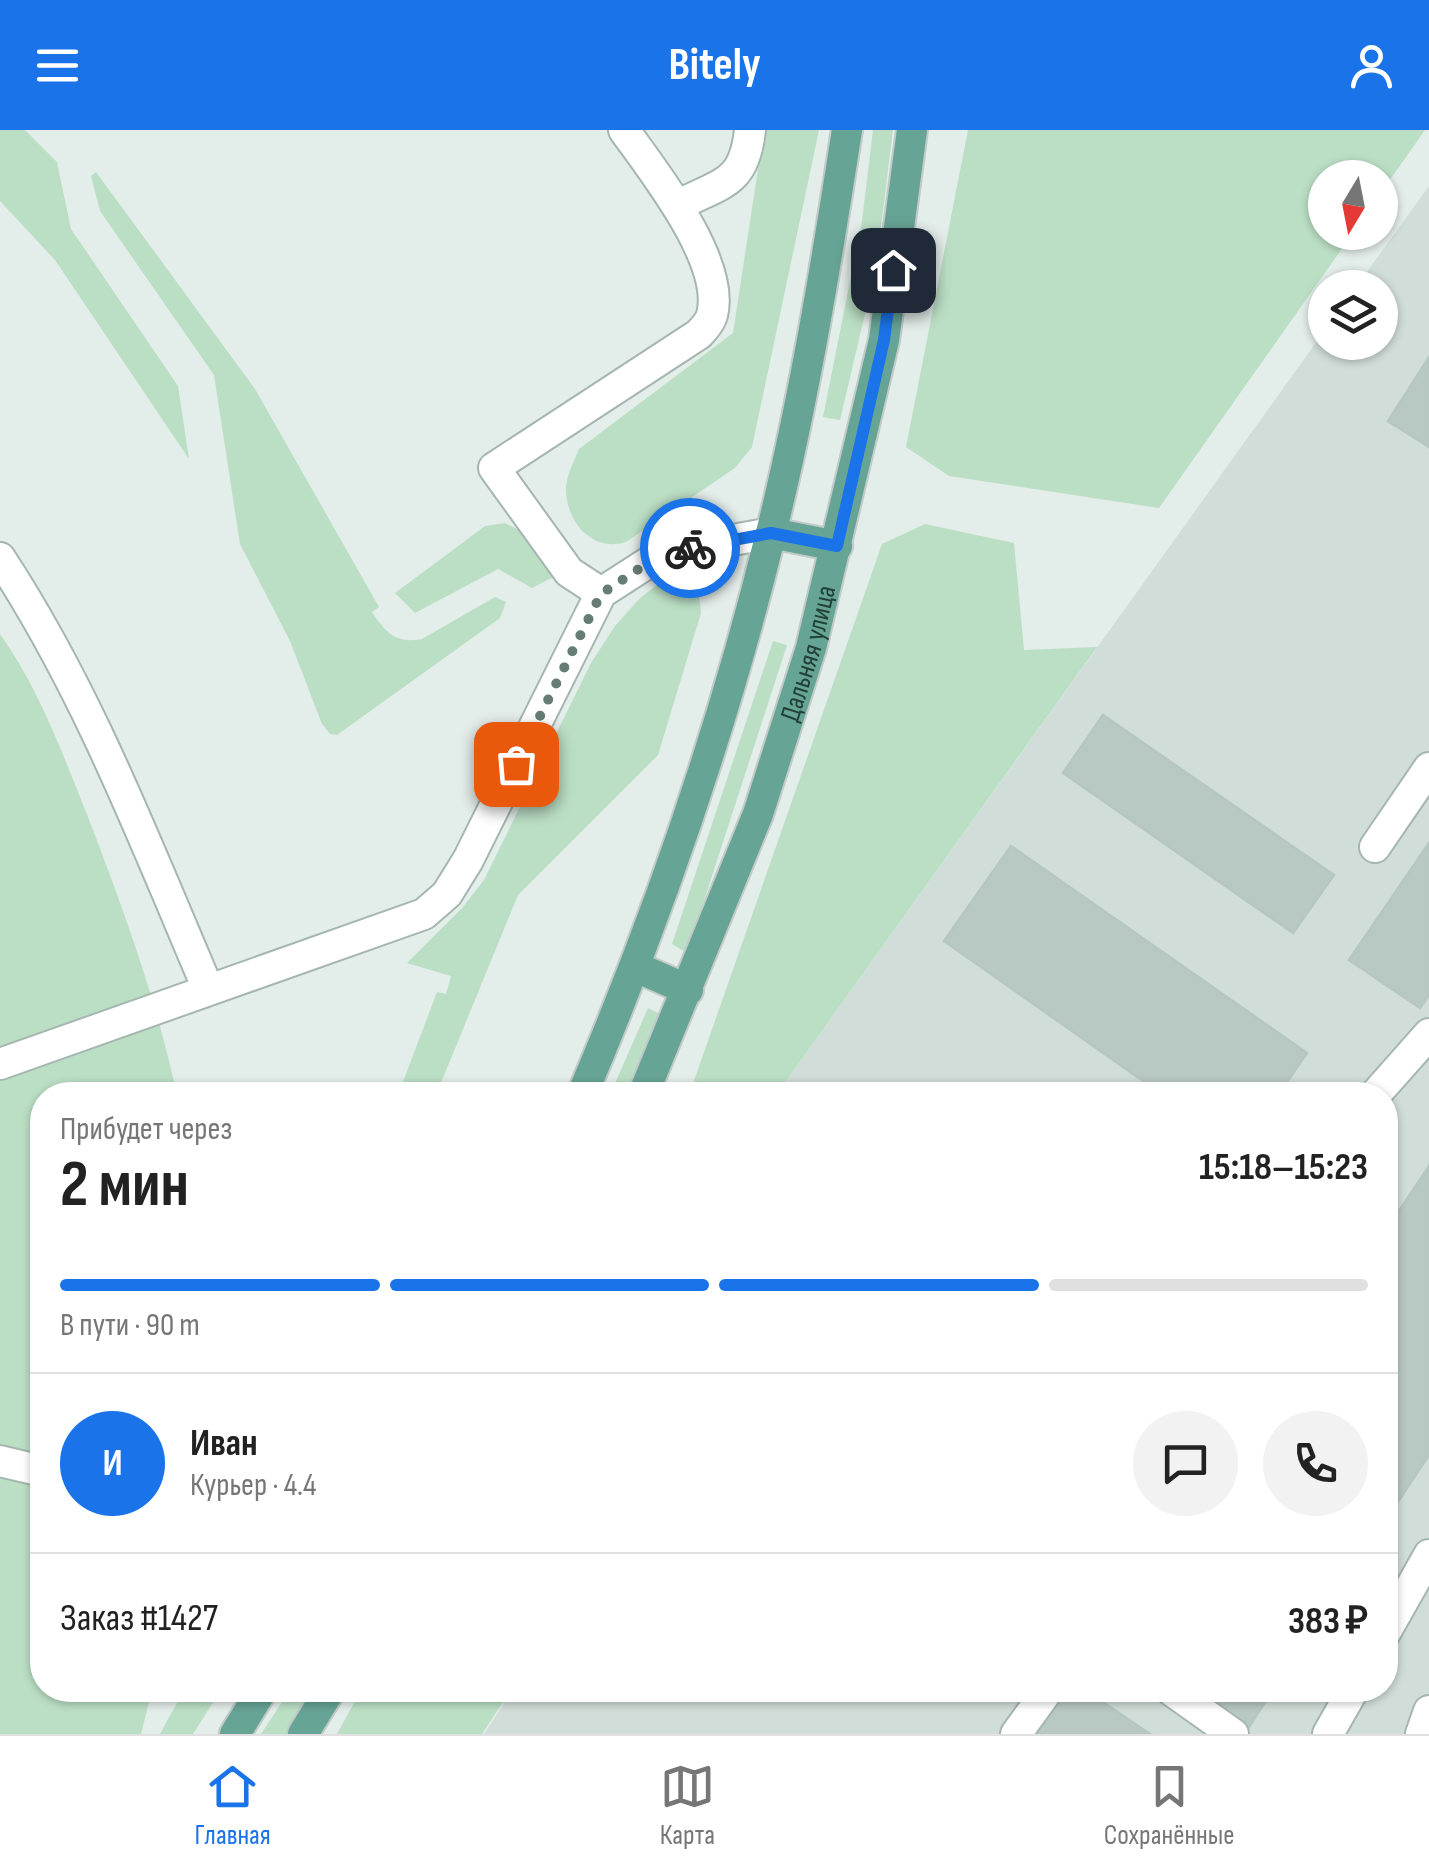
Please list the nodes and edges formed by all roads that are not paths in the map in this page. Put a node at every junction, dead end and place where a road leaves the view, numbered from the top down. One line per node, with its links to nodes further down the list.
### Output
1 (624, 130): 5 (lane)
2 (750, 130): 5 (lane)
3 (847, 130): 6 (main road)
4 (912, 130): 7 (main road, Дальняя улица)
5 (677, 206): 9 (lane)
6 (771, 533): 7 (main road); 9 (lane); 12 (main road)
7 (837, 546): 14 (main road, Дальняя улица)
8 (0, 558): 13 (lane)
9 (601, 594): 13 (lane)
10 (1429, 768): 11 (lane)
11 (1375, 847)
12 (636, 967): 14 (main road); 17 (main road)
13 (208, 989): 16 (lane)
14 (688, 990): 18 (main road, Дальняя улица)
15 (1429, 1034): 19 (lane)
16 (0, 1064)
17 (587, 1082)
18 (648, 1082)
19 (1387, 1082)
20 (0, 1461): 21 (lane)
21 (30, 1468)
22 (1429, 1554): 23 (lane)
23 (1398, 1610)
24 (254, 1702): 30 (main road)
25 (323, 1702): 31 (main road)
26 (1039, 1702): 32 (lane)
27 (1188, 1702): 33 (lane)
28 (1346, 1702): 34 (lane)
29 (1429, 1711): 35 (lane)
30 (234, 1734)
31 (303, 1734)
32 (1016, 1734)
33 (1233, 1734)
34 (1328, 1734)
35 (1421, 1734)

